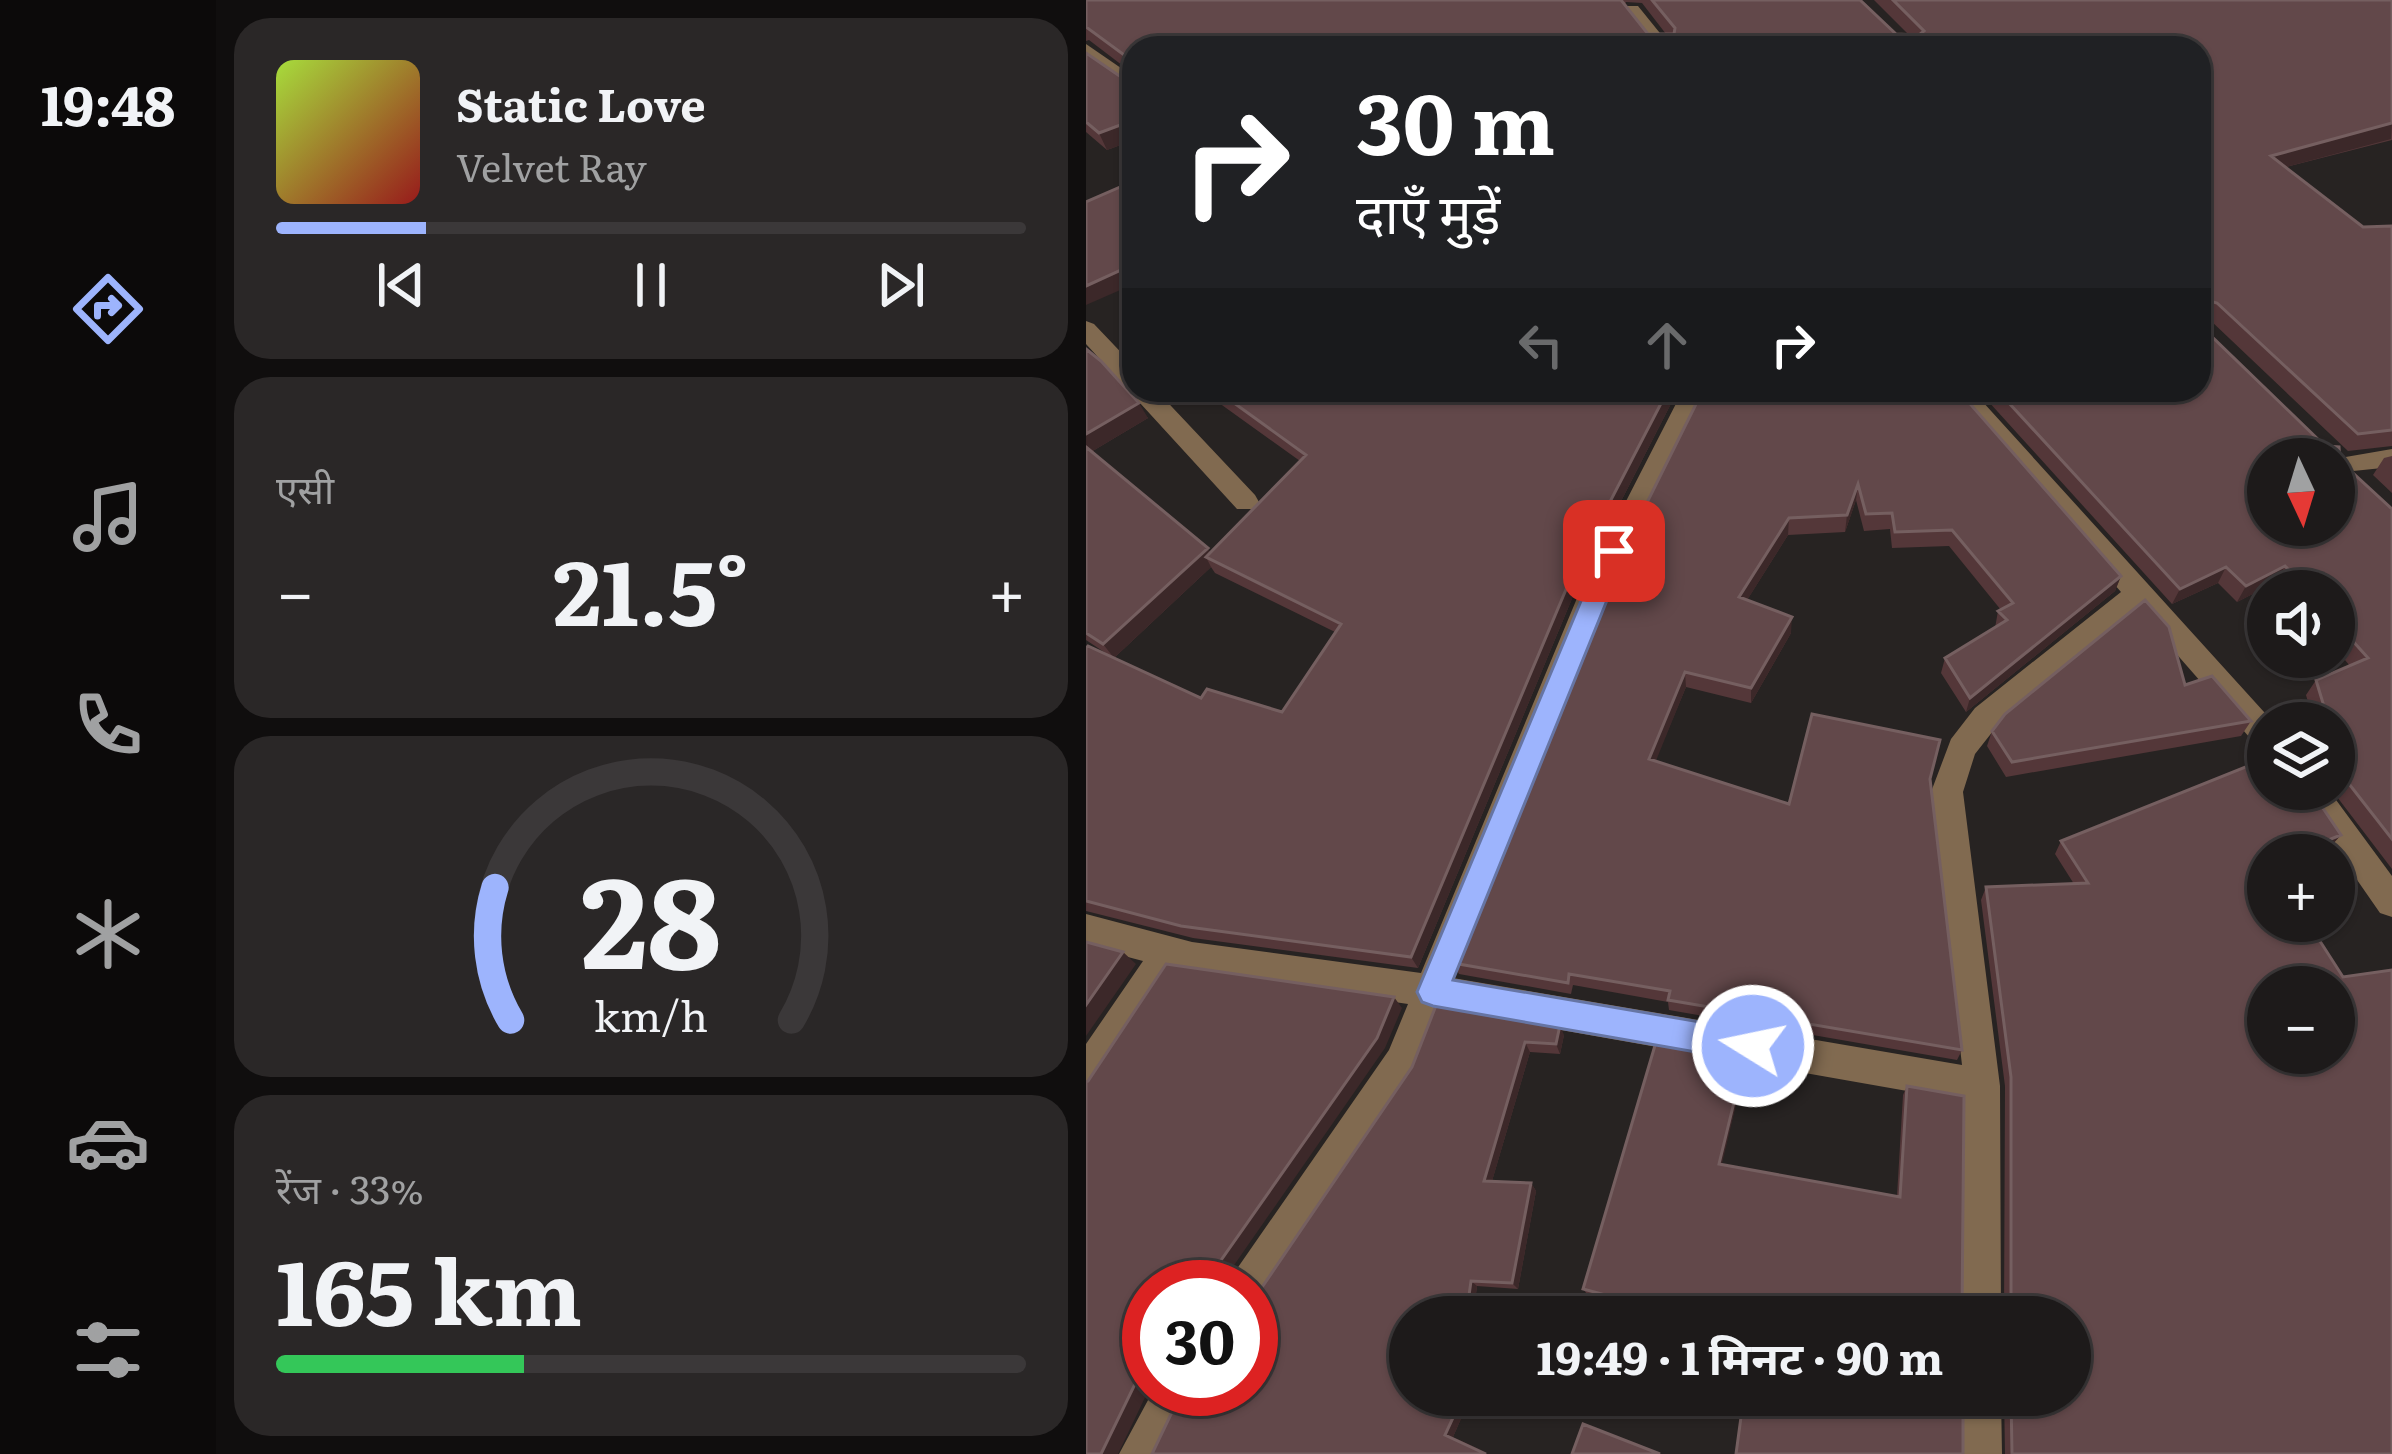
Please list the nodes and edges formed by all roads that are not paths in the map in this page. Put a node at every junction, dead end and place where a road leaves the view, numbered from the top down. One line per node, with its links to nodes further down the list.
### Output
1 (1632, 10): 2 (street)
2 (1654, 36)
3 (1086, 50): 4 (street)
4 (1122, 77)
5 (1086, 329): 6 (street)
6 (1122, 363)
7 (1153, 402): 12 (street)
8 (1689, 402): 19 (street)
9 (1969, 402): 13 (street)
10 (2392, 458): 11 (street)
11 (2355, 464)
12 (1246, 502)
13 (2140, 593): 14 (street); 21 (street)
14 (2247, 713)
15 (2325, 810): 16 (street)
16 (2392, 902)
17 (1086, 931): 18 (street)
18 (1168, 953): 19 (street); 20 (street)
19 (1433, 992): 21 (street); 22 (street)
20 (1086, 1076)
21 (1982, 1086): 23 (street)
22 (1266, 1260)
23 (1981, 1296)
24 (1162, 1416): 26 (street)
25 (1981, 1416): 27 (street)
26 (1140, 1454)
27 (1981, 1454)

